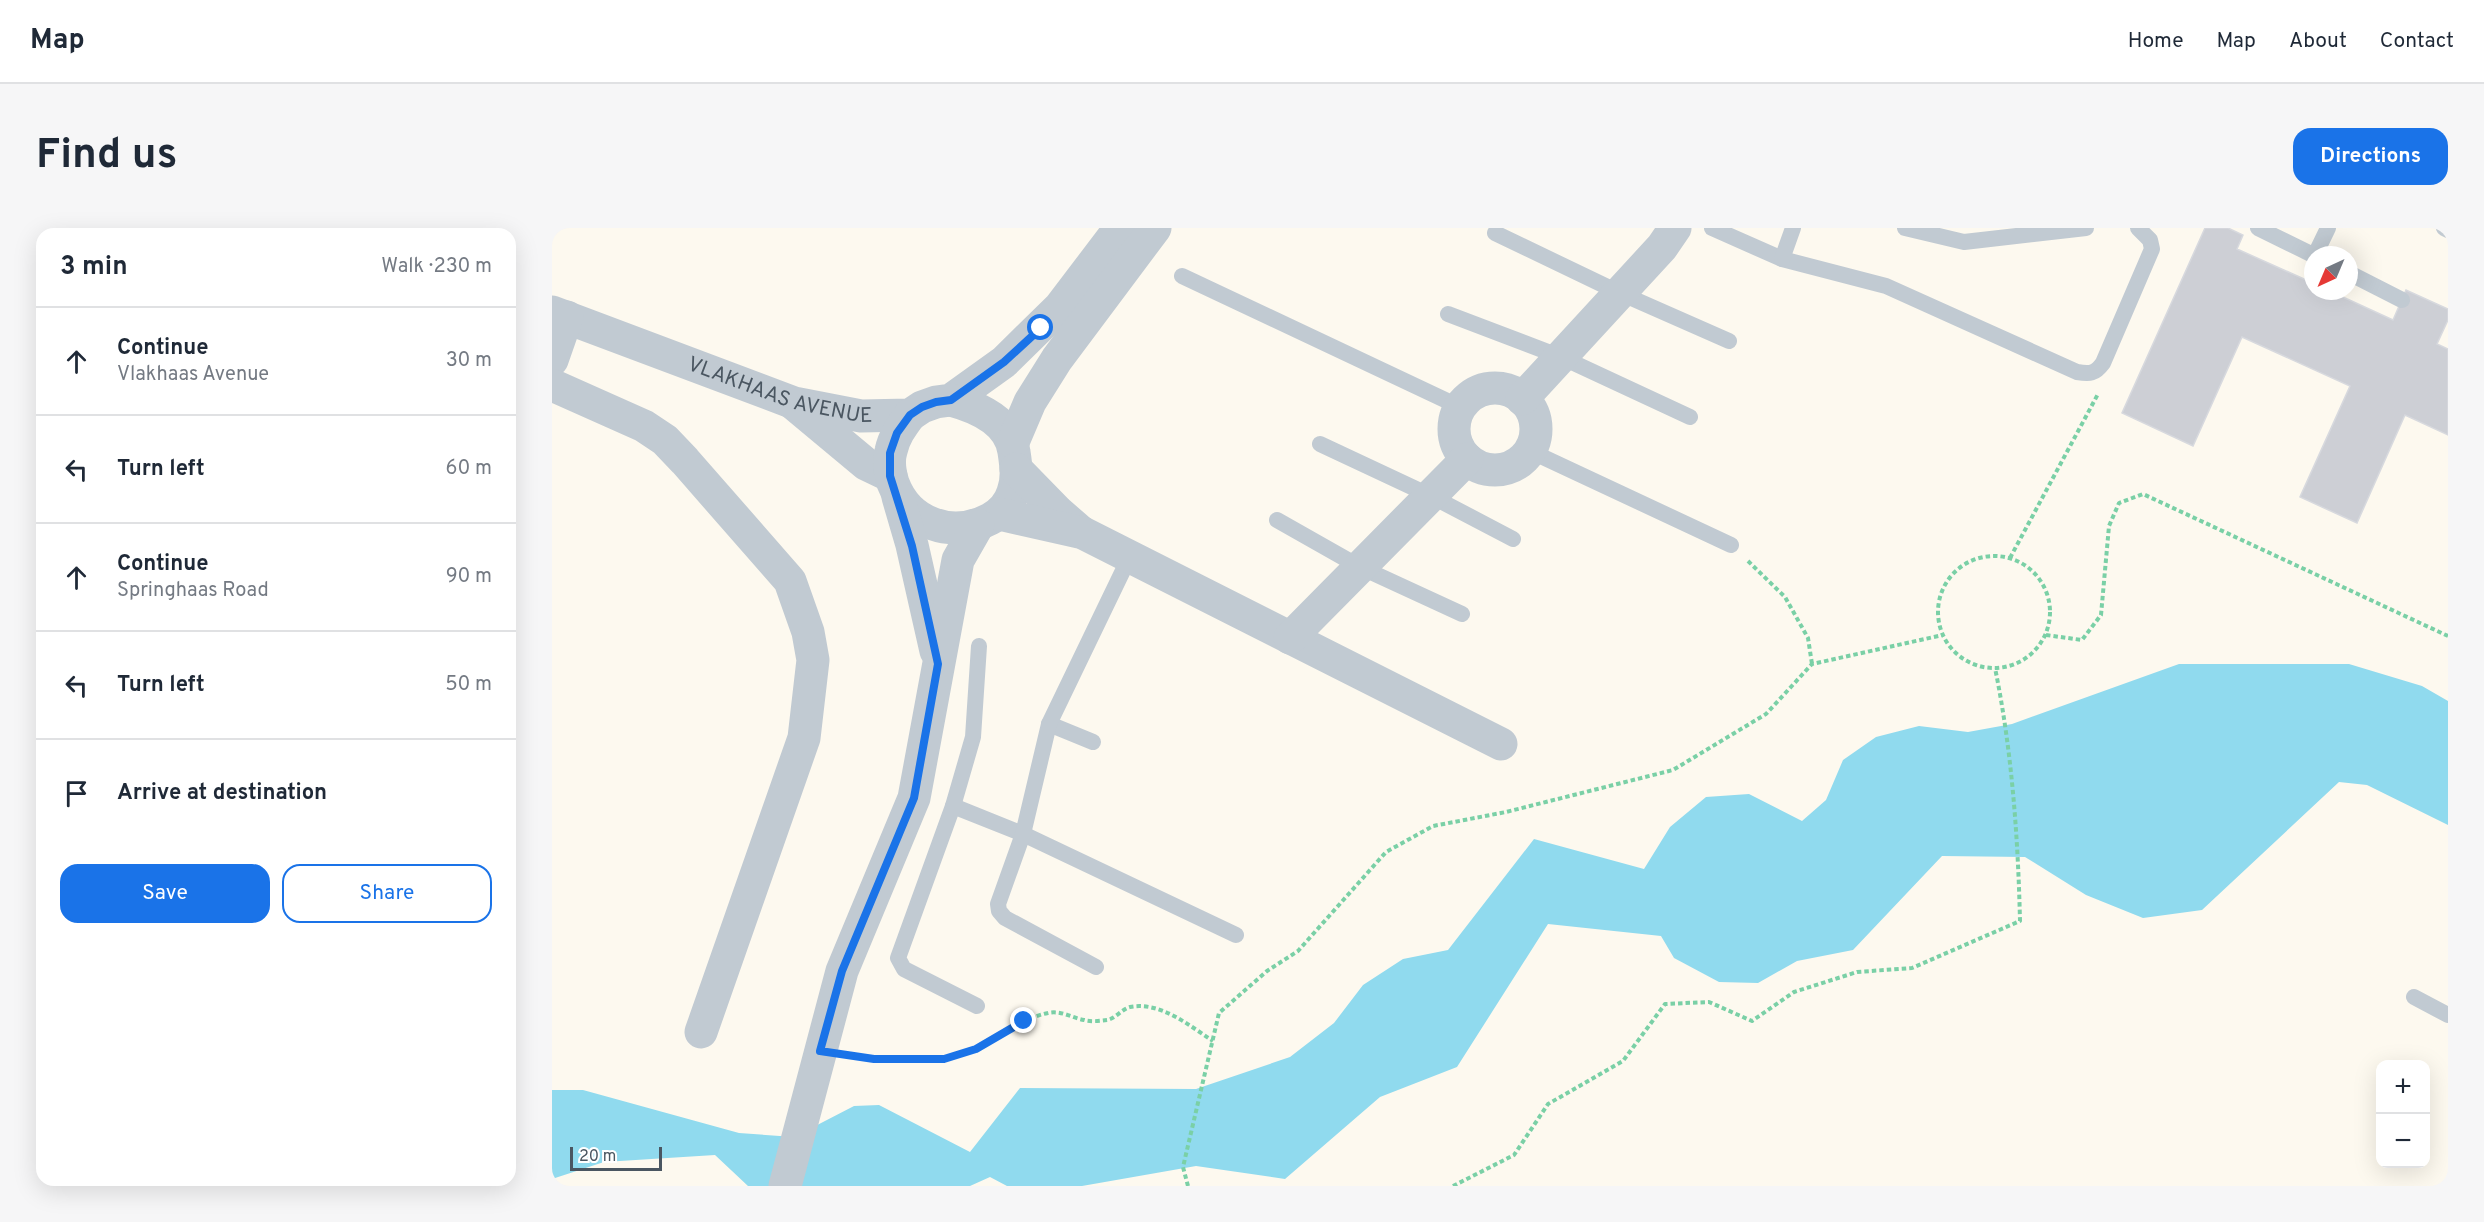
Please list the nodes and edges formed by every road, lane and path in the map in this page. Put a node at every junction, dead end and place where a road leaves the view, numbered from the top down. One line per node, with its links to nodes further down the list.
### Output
1 (1120, 228): 29 (street, VLAKHAAS AVENUE)
2 (1155, 228): 36 (street)
3 (1675, 228): 19 (street)
4 (1712, 228): 16 (lane)
5 (1793, 228): 16 (lane)
6 (1905, 228): 7 (lane)
7 (2086, 228)
8 (2138, 228): 26 (lane)
9 (2258, 228): 15 (lane)
10 (2328, 228): 14 (lane)
11 (2444, 228): 12 (lane)
12 (2448, 230)
13 (1495, 233): 19 (lane)
14 (2319, 246)
15 (2304, 250)
16 (1782, 259): 26 (lane)
17 (1182, 276): 31 (lane)
18 (2358, 278): 20 (lane)
19 (1620, 293): 23 (lane); 24 (street)
20 (2402, 300)
21 (1448, 314): 24 (lane)
22 (559, 315): 25 (street); 30 (street, VLAKHAAS AVENUE)
23 (1729, 341)
24 (1561, 357): 28 (street); 33 (lane)
25 (552, 360)
26 (2090, 374): 46 (path)
27 (552, 385): 67 (street)
28 (1522, 399): 31 (street); 35 (street)
29 (951, 400): 32 (street, VLAKHAAS AVENUE); 36 (street)
30 (794, 404): 32 (street, VLAKHAAS AVENUE); 38 (street)
31 (1460, 407): 37 (street)
32 (910, 415): 38 (street)
33 (1690, 417)
34 (1320, 444): 39 (lane)
35 (1530, 451): 37 (street); 44 (lane)
36 (1015, 455): 40 (street); 42 (street)
37 (1467, 459): 39 (street)
38 (894, 486): 40 (street); 54 (street)
39 (1431, 496): 43 (lane); 47 (street)
40 (988, 520): 42 (street); 54 (street)
41 (1277, 520): 47 (lane)
42 (1083, 533): 45 (street)
43 (1513, 539)
44 (1731, 545): 55 (path)
45 (1130, 556): 52 (street); 57 (lane)
46 (2010, 558): 49 (path); 50 (path)
47 (1360, 567): 48 (lane); 52 (street)
48 (1462, 614)
49 (1943, 635): 55 (path); 56 (path)
50 (2046, 635): 51 (path); 56 (path)
51 (2448, 636)
52 (1290, 638): 59 (street)
53 (979, 646): 60 (lane)
54 (938, 664): 69 (street)
55 (1812, 664): 68 (path)
56 (1995, 668): 72 (path)
57 (1050, 723): 58 (lane); 61 (lane)
58 (1093, 742)
59 (1501, 744)
60 (953, 806): 61 (lane); 65 (lane)
61 (1023, 834): 62 (lane); 63 (lane)
62 (1236, 935)
63 (1096, 967)
64 (2414, 997): 66 (lane)
65 (977, 1006)
66 (2448, 1015)
67 (701, 1032)
68 (1213, 1041): 69 (path); 71 (path)
69 (820, 1051): 70 (street)
70 (785, 1186)
71 (1188, 1186)
72 (1453, 1186)

